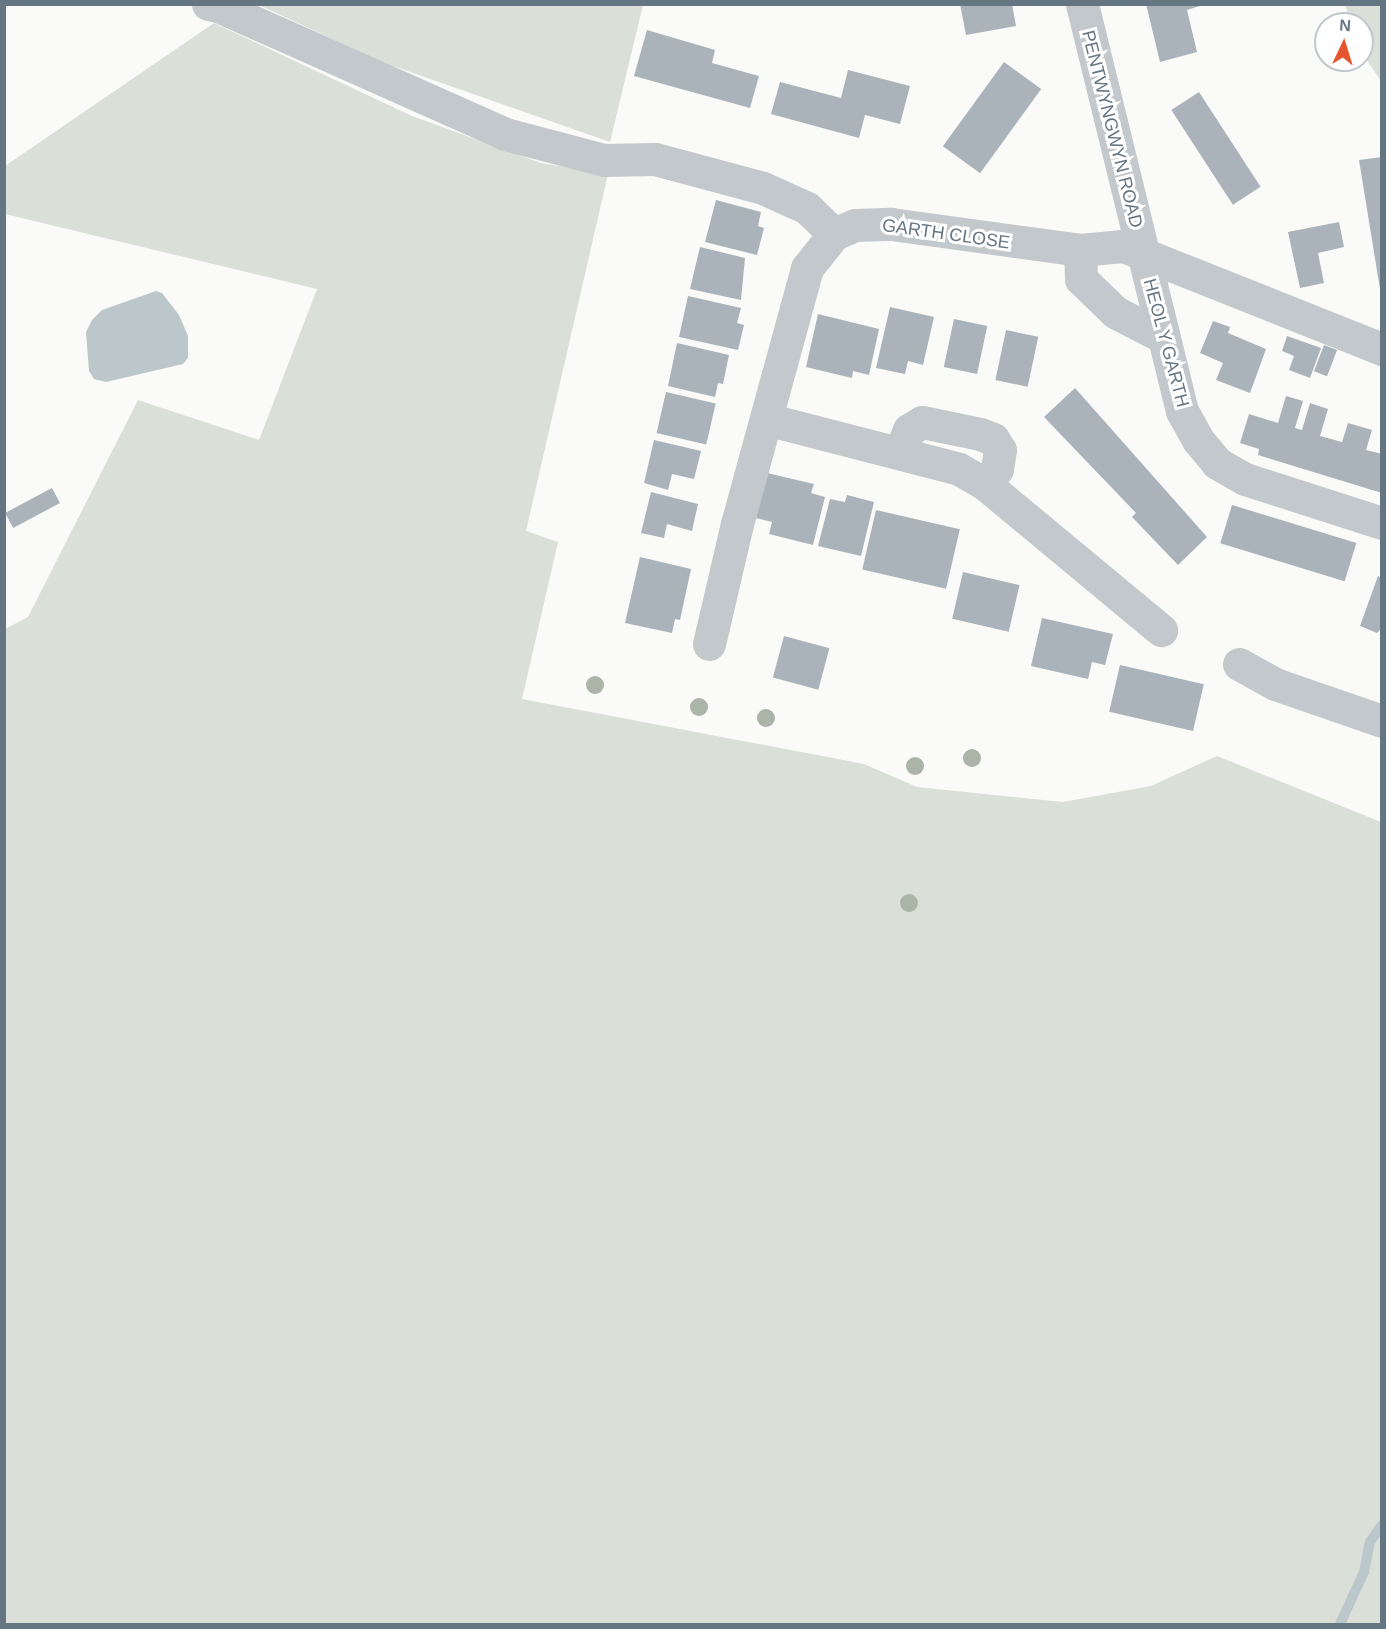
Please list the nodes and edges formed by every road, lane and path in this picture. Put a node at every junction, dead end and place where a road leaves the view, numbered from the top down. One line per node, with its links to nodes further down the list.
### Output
1 (208, 4): 3 (street)
2 (1082, 4): 5 (street, PENTWYNGWYN ROAD)
3 (834, 234): 4 (street, GARTH CLOSE); 8 (street)
4 (1080, 250): 5 (street, GARTH CLOSE); 6 (street)
5 (1143, 254): 6 (street, HEOL Y GARTH); 7 (street, GARTH CLOSE)
6 (1163, 337): 9 (street, HEOL Y GARTH)
7 (1382, 349)
8 (766, 419): 10 (street); 11 (street)
9 (1382, 523)
10 (1161, 630)
11 (709, 644)
12 (1239, 664): 13 (street)
13 (1382, 721)

